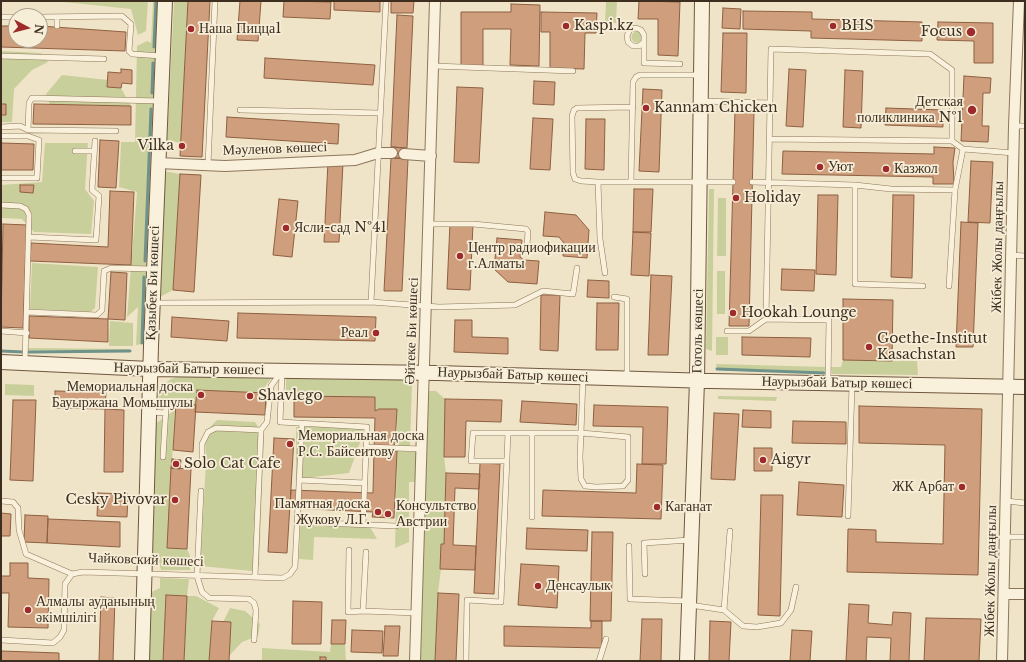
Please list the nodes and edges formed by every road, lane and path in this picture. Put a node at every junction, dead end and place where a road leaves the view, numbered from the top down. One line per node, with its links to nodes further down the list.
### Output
1 (165, 1): 12 (main road, Қазыбек Би көшесі)
2 (215, 1): 42 (lane)
3 (386, 1): 23 (lane)
4 (435, 1): 15 (street, Әйтеке Би көшесі)
5 (702, 1): 17 (main road, Гоголь көшесі)
6 (1019, 1): 24 (street, Жібек Жолы даңғылы)
7 (48, 17): 8 (lane)
8 (56, 17): 9 (lane); 12 (lane)
9 (57, 26)
10 (644, 42): 14 (lane)
11 (1, 56): 13 (lane)
12 (163, 56): 18 (main road, Қазыбек Би көшесі)
13 (104, 59)
14 (680, 64)
15 (433, 66): 16 (lane); 40 (street, Әйтеке Би көшесі)
16 (572, 71)
17 (701, 75): 19 (main road, Гоголь көшесі); 21 (lane)
18 (161, 101): 27 (lane); 41 (main road, Қазыбек Би көшесі)
19 (700, 101): 20 (lane); 46 (main road, Гоголь көшесі)
20 (770, 103): 30 (lane); 32 (lane)
21 (633, 107): 44 (lane); 45 (lane)
22 (240, 110): 23 (lane)
23 (380, 113): 36 (lane)
24 (1014, 126): 25 (lane); 37 (street, Жібек Жолы даңғылы)
25 (1025, 126)
26 (1, 127): 27 (lane)
27 (28, 130): 28 (lane)
28 (116, 131)
29 (1, 136): 43 (lane)
30 (769, 139): 32 (lane); 49 (lane)
31 (95, 141): 35 (lane)
32 (952, 141): 33 (lane)
33 (963, 149): 37 (lane); 51 (lane)
34 (75, 151): 35 (lane)
35 (94, 151): 54 (lane)
36 (378, 153): 38 (street, Мәуленов көшесі); 42 (street, Мәуленов көшесі); 64 (lane)
37 (1014, 153): 56 (street, Жібек Жолы даңғылы)
38 (392, 154)
39 (404, 154): 40 (street)
40 (431, 156): 53 (street, Әйтеке Би көшесі)
41 (158, 163): 42 (street, Мәуленов көшесі); 59 (main road, Қазыбек Би көшесі)
42 (208, 165)
43 (1, 178)
44 (598, 182): 45 (lane); 60 (lane)
45 (631, 182): 46 (lane)
46 (699, 182): 47 (lane); 79 (main road, Гоголь көшесі)
47 (733, 182)
48 (752, 182): 49 (lane)
49 (768, 183): 50 (lane); 68 (lane)
50 (855, 186): 51 (lane); 61 (lane)
51 (955, 190): 62 (lane)
52 (1, 206): 54 (lane)
53 (429, 224): 55 (lane); 66 (street, Әйтеке Би көшесі)
54 (29, 236): 67 (lane)
55 (527, 245)
56 (1011, 255): 57 (lane); 82 (street, Жібек Жолы даңғылы)
57 (1025, 256)
58 (577, 268): 66 (lane)
59 (153, 269): 65 (main road, Қазыбек Би көшесі); 67 (lane)
60 (605, 273)
61 (923, 286)
62 (949, 286)
63 (614, 297): 78 (lane)
64 (371, 302): 65 (lane); 66 (lane)
65 (152, 303): 74 (main road, Қазыбек Би көшесі)
66 (426, 305): 76 (street, Әйтеке Би көшесі)
67 (27, 312): 71 (lane)
68 (766, 319): 70 (lane); 80 (lane)
69 (1, 331): 71 (lane)
70 (727, 331)
71 (27, 333): 73 (lane)
72 (1, 362): 73 (main road, Наурызбай Батыр көшесі)
73 (25, 363): 74 (main road, Наурызбай Батыр көшесі)
74 (150, 369): 75 (main road, Наурызбай Батыр көшесі); 84 (main road, Қазыбек Би көшесі)
75 (282, 371): 76 (main road, Наурызбай Батыр көшесі); 85 (lane); 86 (lane)
76 (425, 373): 77 (main road, Наурызбай Батыр көшесі); 91 (street, Әйтеке Би көшесі)
77 (583, 378): 78 (main road, Наурызбай Батыр көшесі); 89 (lane)
78 (627, 379): 79 (main road, Наурызбай Батыр көшесі)
79 (697, 381): 80 (main road, Наурызбай Батыр көшесі); 109 (main road, Гоголь көшесі)
80 (828, 384): 81 (main road, Наурызбай Батыр көшесі)
81 (852, 384): 82 (main road, Наурызбай Батыр көшесі); 101 (lane)
82 (1009, 387): 83 (main road, Наурызбай Батыр көшесі); 99 (street, Жібек Жолы даңғылы)
83 (1025, 387)
84 (149, 412): 92 (lane); 114 (main road, Қазыбек Би көшесі)
85 (302, 424): 90 (lane); 95 (lane, Чайковский көшесі)
86 (261, 430): 93 (lane); 117 (lane)
87 (508, 433): 88 (lane); 94 (lane); 94 (lane)
88 (532, 434): 89 (lane); 102 (lane)
89 (581, 434): 89 (lane)
90 (366, 447): 91 (lane); 96 (lane)
91 (422, 449): 124 (street, Әйтеке Би көшесі)
92 (163, 456)
93 (202, 458)
94 (508, 461): 130 (lane)
95 (299, 480): 96 (lane); 103 (lane, Чайковский көшесі)
96 (365, 483): 104 (lane)
97 (201, 491): 116 (lane)
98 (1, 501): 113 (lane)
99 (1006, 501): 100 (lane); 107 (street, Жібек Жолы даңғылы)
100 (1025, 503)
101 (848, 516)
102 (532, 517)
103 (297, 522): 104 (lane); 117 (lane, Чайковский көшесі)
104 (363, 525): 105 (lane)
105 (396, 526)
106 (730, 531): 122 (lane)
107 (1005, 537): 108 (lane); 119 (street, Жібек Жолы даңғылы)
108 (1025, 537)
109 (691, 540): 115 (lane); 121 (main road, Гоголь көшесі)
110 (629, 546): 121 (lane)
111 (349, 550): 123 (lane)
112 (366, 552): 123 (lane)
113 (72, 574): 114 (lane, Чайковский көшесі); 126 (lane, Чайковский көшесі)
114 (144, 574): 116 (lane, Чайковский көшесі); 128 (main road, Қазыбек Би көшесі)
115 (645, 574)
116 (197, 576): 117 (lane, Чайковский көшесі); 127 (lane)
117 (255, 578)
118 (796, 586): 122 (lane)
119 (1004, 594): 120 (street); 133 (street, Жібек Жолы даңғылы)
120 (1025, 594)
121 (689, 603): 122 (lane); 132 (main road, Гоголь көшесі)
122 (724, 610)
123 (363, 611): 124 (lane)
124 (417, 613): 129 (street, Әйтеке Би көшесі)
125 (606, 639): 131 (lane)
126 (1, 640)
127 (254, 640)
128 (142, 661)
129 (416, 661)
130 (466, 661)
131 (599, 661)
132 (687, 661)
133 (1002, 661)

